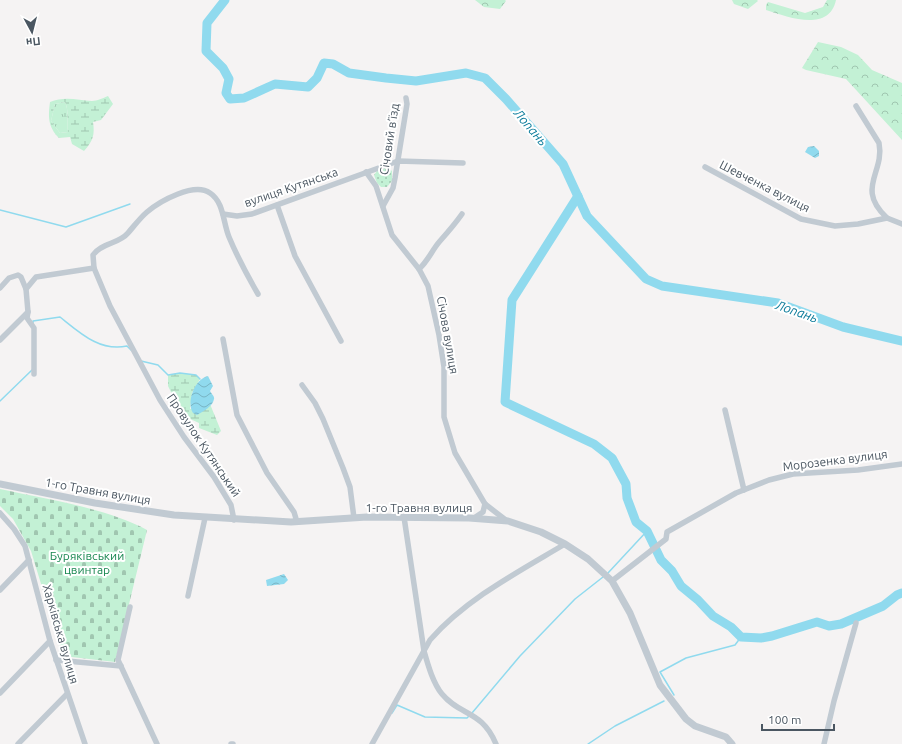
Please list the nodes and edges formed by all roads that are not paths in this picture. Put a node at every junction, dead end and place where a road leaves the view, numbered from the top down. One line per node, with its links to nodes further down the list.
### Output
1 (406, 98): 3 (street, Січовий в’їзд)
2 (856, 106): 11 (street)
3 (398, 161): 4 (street, вулиця Кутянська); 6 (street, вулиця Кутянська); 8 (street, Січовий в’їзд)
4 (463, 163)
5 (705, 167): 11 (street, Шевченка вулиця)
6 (366, 172): 7 (street, вулиця Кутянська); 8 (street, Січова вулиця)
7 (277, 205): 9 (street, вулиця Кутянська); 21 (street)
8 (383, 206): 14 (street, Січова вулиця)
9 (223, 214): 13 (street); 17 (street)
10 (462, 214): 14 (street)
11 (888, 218): 12 (street)
12 (902, 224)
13 (94, 268): 16 (street); 34 (street, Провулок Кутянський)
14 (419, 269): 28 (street, Січова вулиця)
15 (0, 288): 16 (street)
16 (26, 289): 18 (street)
17 (258, 294)
18 (28, 312): 20 (street); 22 (street)
19 (223, 339): 36 (street)
20 (0, 340)
21 (342, 341)
22 (34, 374)
23 (302, 385): 32 (street)
24 (725, 410): 27 (street)
25 (899, 464): 27 (street, Морозенка вулиця)
26 (0, 484): 31 (street, 1-го Травня вулиця)
27 (744, 490): 39 (street, Морозенка вулиця)
28 (485, 504): 33 (street); 35 (street, Січова вулиця)
29 (0, 513): 38 (street, Харківська вулиця)
30 (404, 517): 32 (street, 1-го Травня вулиця); 33 (street, 1-го Травня вулиця); 45 (street)
31 (205, 518): 34 (street, 1-го Травня вулиця); 41 (street)
32 (354, 518): 36 (street, 1-го Травня вулиця)
33 (473, 518): 35 (street, 1-го Травня вулиця)
34 (234, 520): 36 (street, 1-го Травня вулиця)
35 (508, 521): 37 (street, 1-го Травня вулиця)
36 (297, 522)
37 (565, 544): 39 (street, 1-го Травня вулиця); 45 (street)
38 (29, 560): 40 (street); 44 (street, Харківська вулиця)
39 (612, 581): 55 (street, 1-го Травня вулиця)
40 (0, 590)
41 (188, 596)
42 (130, 607): 47 (street)
43 (856, 623): 56 (street)
44 (50, 641): 46 (street, Харківська вулиця); 48 (street)
45 (424, 651): 53 (street); 54 (street)
46 (56, 660): 47 (street); 49 (street, Харківська вулиця)
47 (121, 666): 52 (street)
48 (0, 693)
49 (67, 694): 50 (street); 51 (street, Харківська вулиця)
50 (18, 744)
51 (85, 744)
52 (157, 744)
53 (372, 744)
54 (496, 744)
55 (732, 744)
56 (824, 744)

